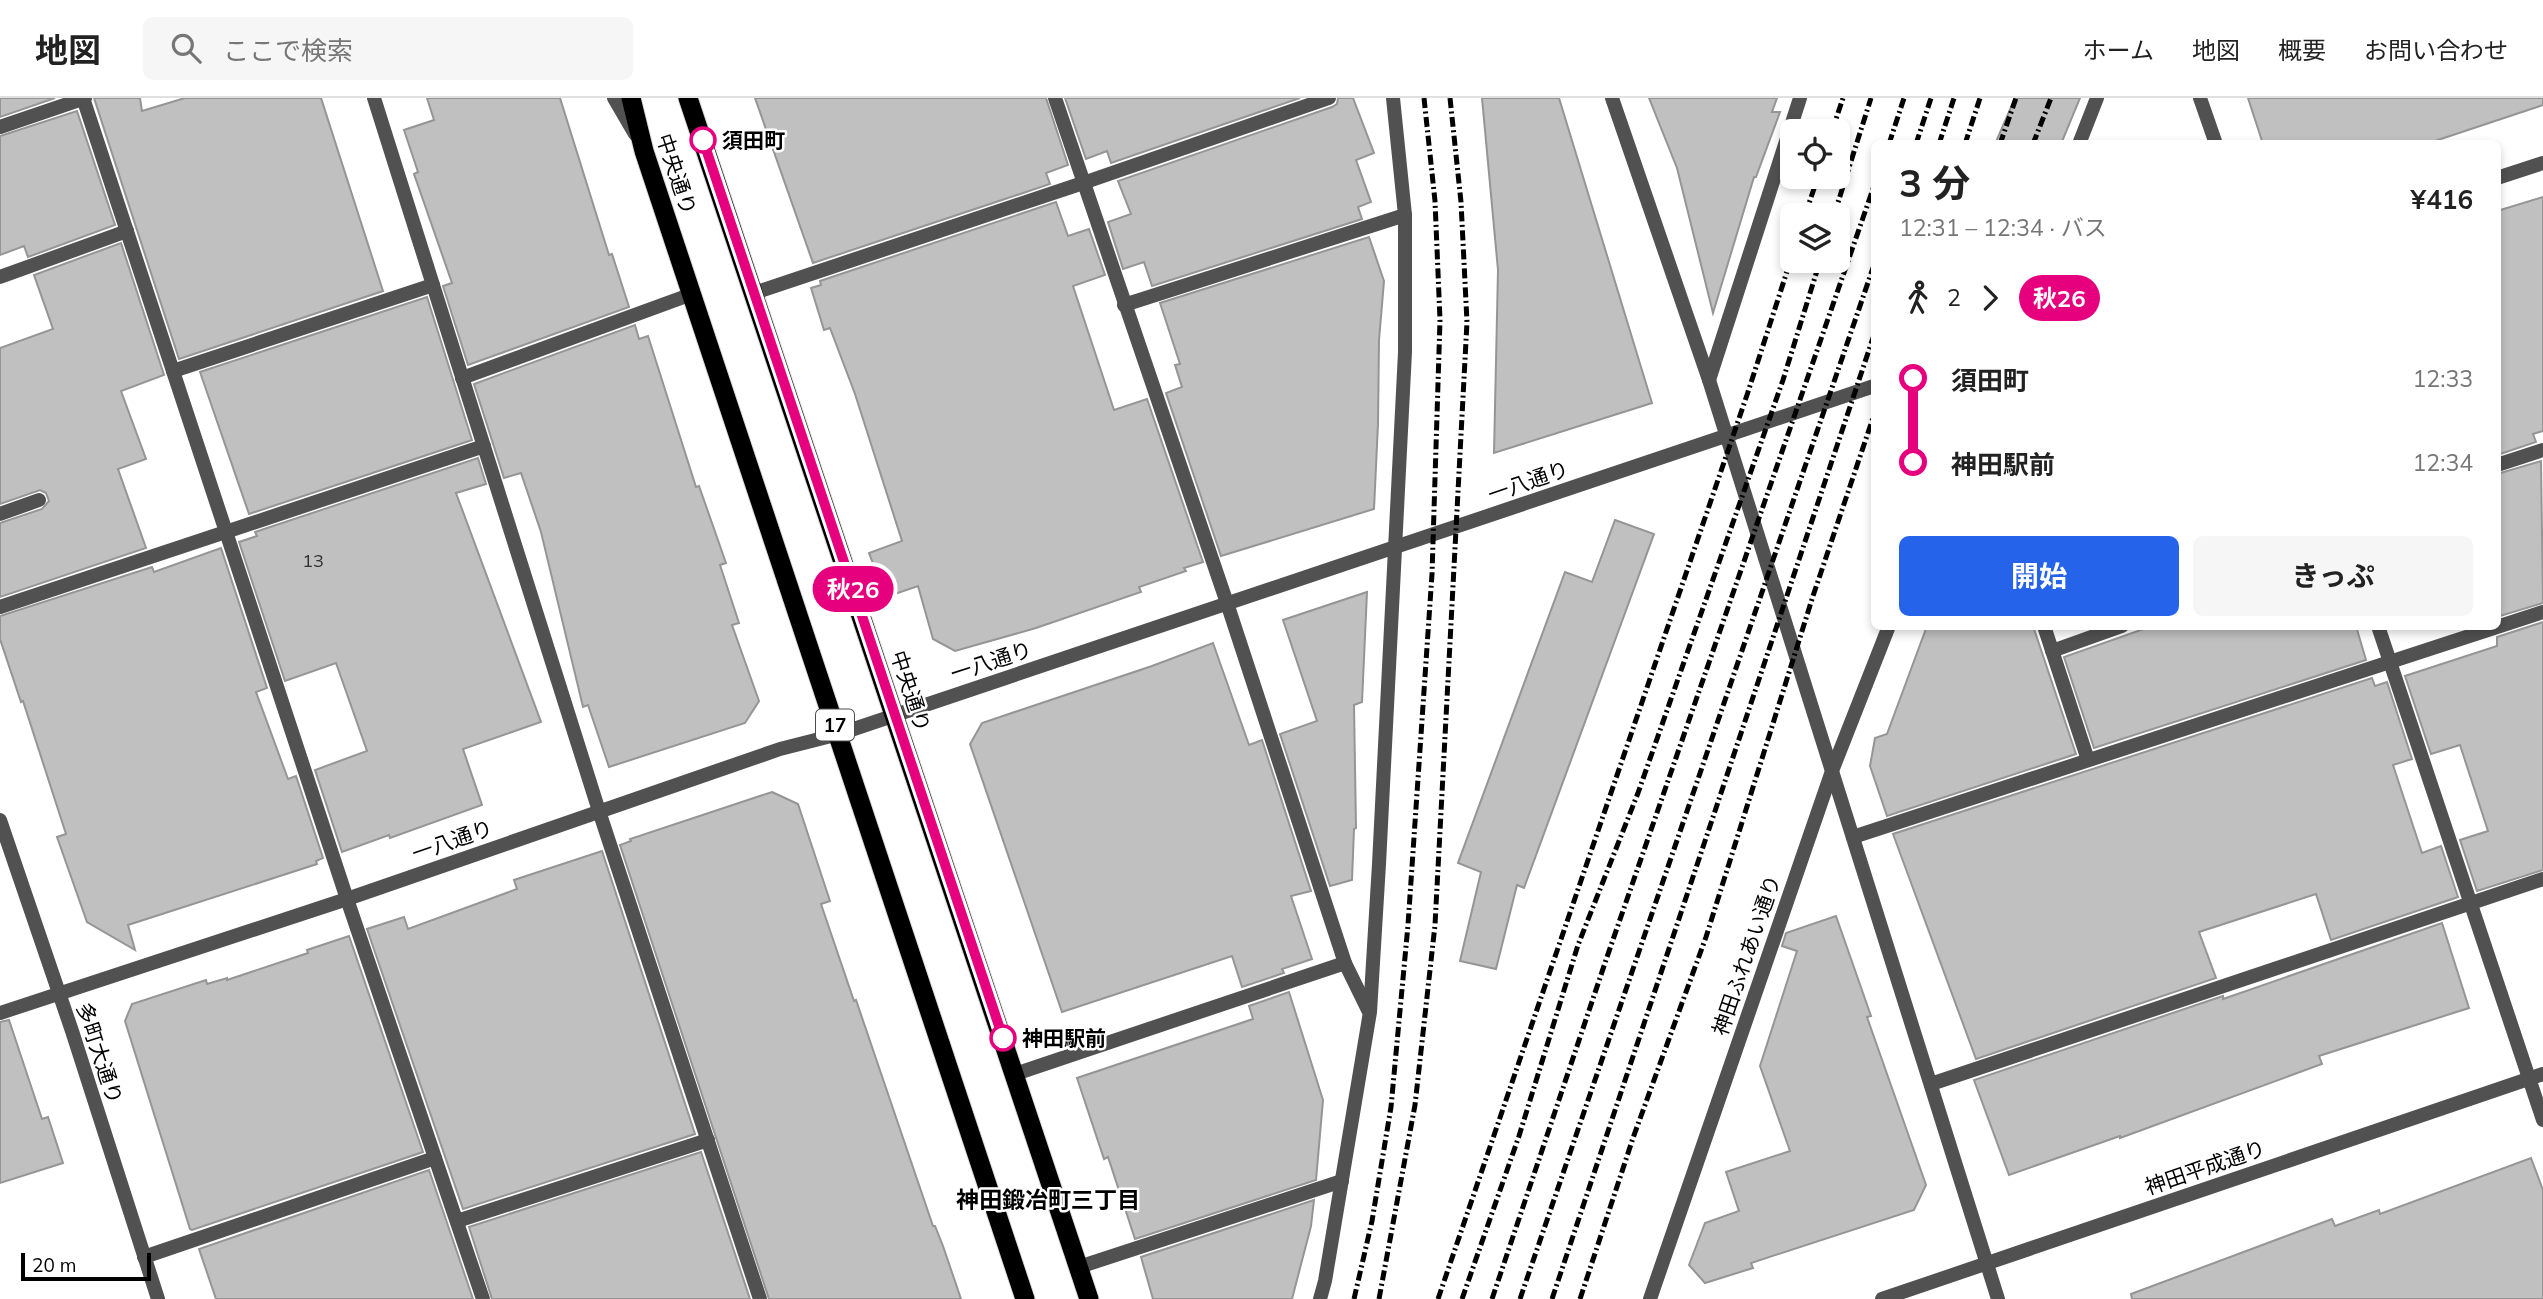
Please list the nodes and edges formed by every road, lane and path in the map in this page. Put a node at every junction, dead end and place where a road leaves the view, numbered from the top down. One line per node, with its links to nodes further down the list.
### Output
1 (84, 98): 13 (street); 21 (street)
2 (374, 98): 23 (street)
3 (614, 98): 16 (street)
4 (631, 98): 16 (highway, 中央通り / 17)
5 (688, 98): 24 (highway, 中央通り)
6 (1055, 98): 19 (street)
7 (1329, 98): 19 (street)
8 (1393, 98): 20 (street)
9 (1612, 98): 29 (street)
10 (1800, 98): 29 (street)
11 (2097, 98): 14 (street)
12 (2200, 98): 15 (street)
13 (0, 127)
14 (2081, 140)
15 (2215, 140)
16 (644, 150): 25 (highway, 中央通り / 17)
17 (2543, 163): 18 (street)
18 (2501, 177)
19 (1083, 183): 24 (street); 26 (street)
20 (1405, 215): 26 (street); 38 (street)
21 (127, 231): 22 (street); 27 (street)
22 (0, 276)
23 (433, 285): 27 (street); 28 (street)
24 (754, 293): 50 (highway, 中央通り)
25 (692, 294): 28 (street); 51 (highway, 中央通り / 17)
26 (1124, 305): 39 (street)
27 (173, 371): 37 (street)
28 (462, 378): 32 (street)
29 (1709, 380): 31 (street)
30 (1871, 387): 31 (street, 一八通り)
31 (1725, 436): 38 (street, 一八通り); 53 (street)
32 (484, 446): 37 (street); 54 (street)
33 (2543, 450): 34 (street)
34 (2501, 464)
35 (39, 500): 36 (street)
36 (0, 514)
37 (226, 532): 40 (street); 58 (street)
38 (1396, 547): 39 (street, 一八通り); 62 (street)
39 (1227, 603): 50 (street, 一八通り); 60 (street)
40 (0, 607)
41 (2543, 612): 42 (street)
42 (2501, 626)
43 (1887, 630): 53 (street, 神田ふれあい通り)
44 (2045, 630): 48 (street)
45 (2111, 630): 48 (street)
46 (2379, 630): 49 (street)
47 (2488, 630): 49 (street)
48 (2052, 651): 52 (street)
49 (2390, 662): 52 (street); 59 (street)
50 (895, 716): 51 (street, 一八通り); 64 (highway, 中央通り)
51 (839, 734): 54 (street, 一八通り); 78 (highway, 中央通り / 17)
52 (2088, 760): 56 (street)
53 (1832, 771): 56 (street); 81 (street, 神田ふれあい通り)
54 (599, 811): 58 (street, 一八通り); 68 (street)
55 (0, 820): 61 (street, 多町大通り)
56 (1853, 837): 66 (street)
57 (2543, 879): 59 (street)
58 (347, 899): 61 (street, 一八通り); 69 (street)
59 (2471, 902): 65 (street); 66 (street)
60 (1345, 963): 62 (street); 64 (street)
61 (59, 993): 63 (street, 一八通り); 72 (street, 多町大通り)
62 (1370, 1012): 70 (street)
63 (0, 1013)
64 (1015, 1074): 74 (highway, 中央通り)
65 (2536, 1077): 67 (street); 73 (street, 神田平成通り)
66 (1931, 1084): 73 (street)
67 (2543, 1120)
68 (708, 1140): 71 (street); 77 (street)
69 (435, 1158): 71 (street); 72 (street)
70 (1342, 1181): 74 (street); 80 (street)
71 (457, 1222): 76 (street)
72 (144, 1257): 75 (street, 多町大通り)
73 (1986, 1263): 82 (street, 神田平成通り); 83 (street)
74 (1079, 1267): 79 (highway, 中央通り)
75 (158, 1299)
76 (483, 1299)
77 (760, 1299)
78 (1025, 1299)
79 (1089, 1299)
80 (1320, 1299)
81 (1650, 1299)
82 (1882, 1299)
83 (1998, 1299)

